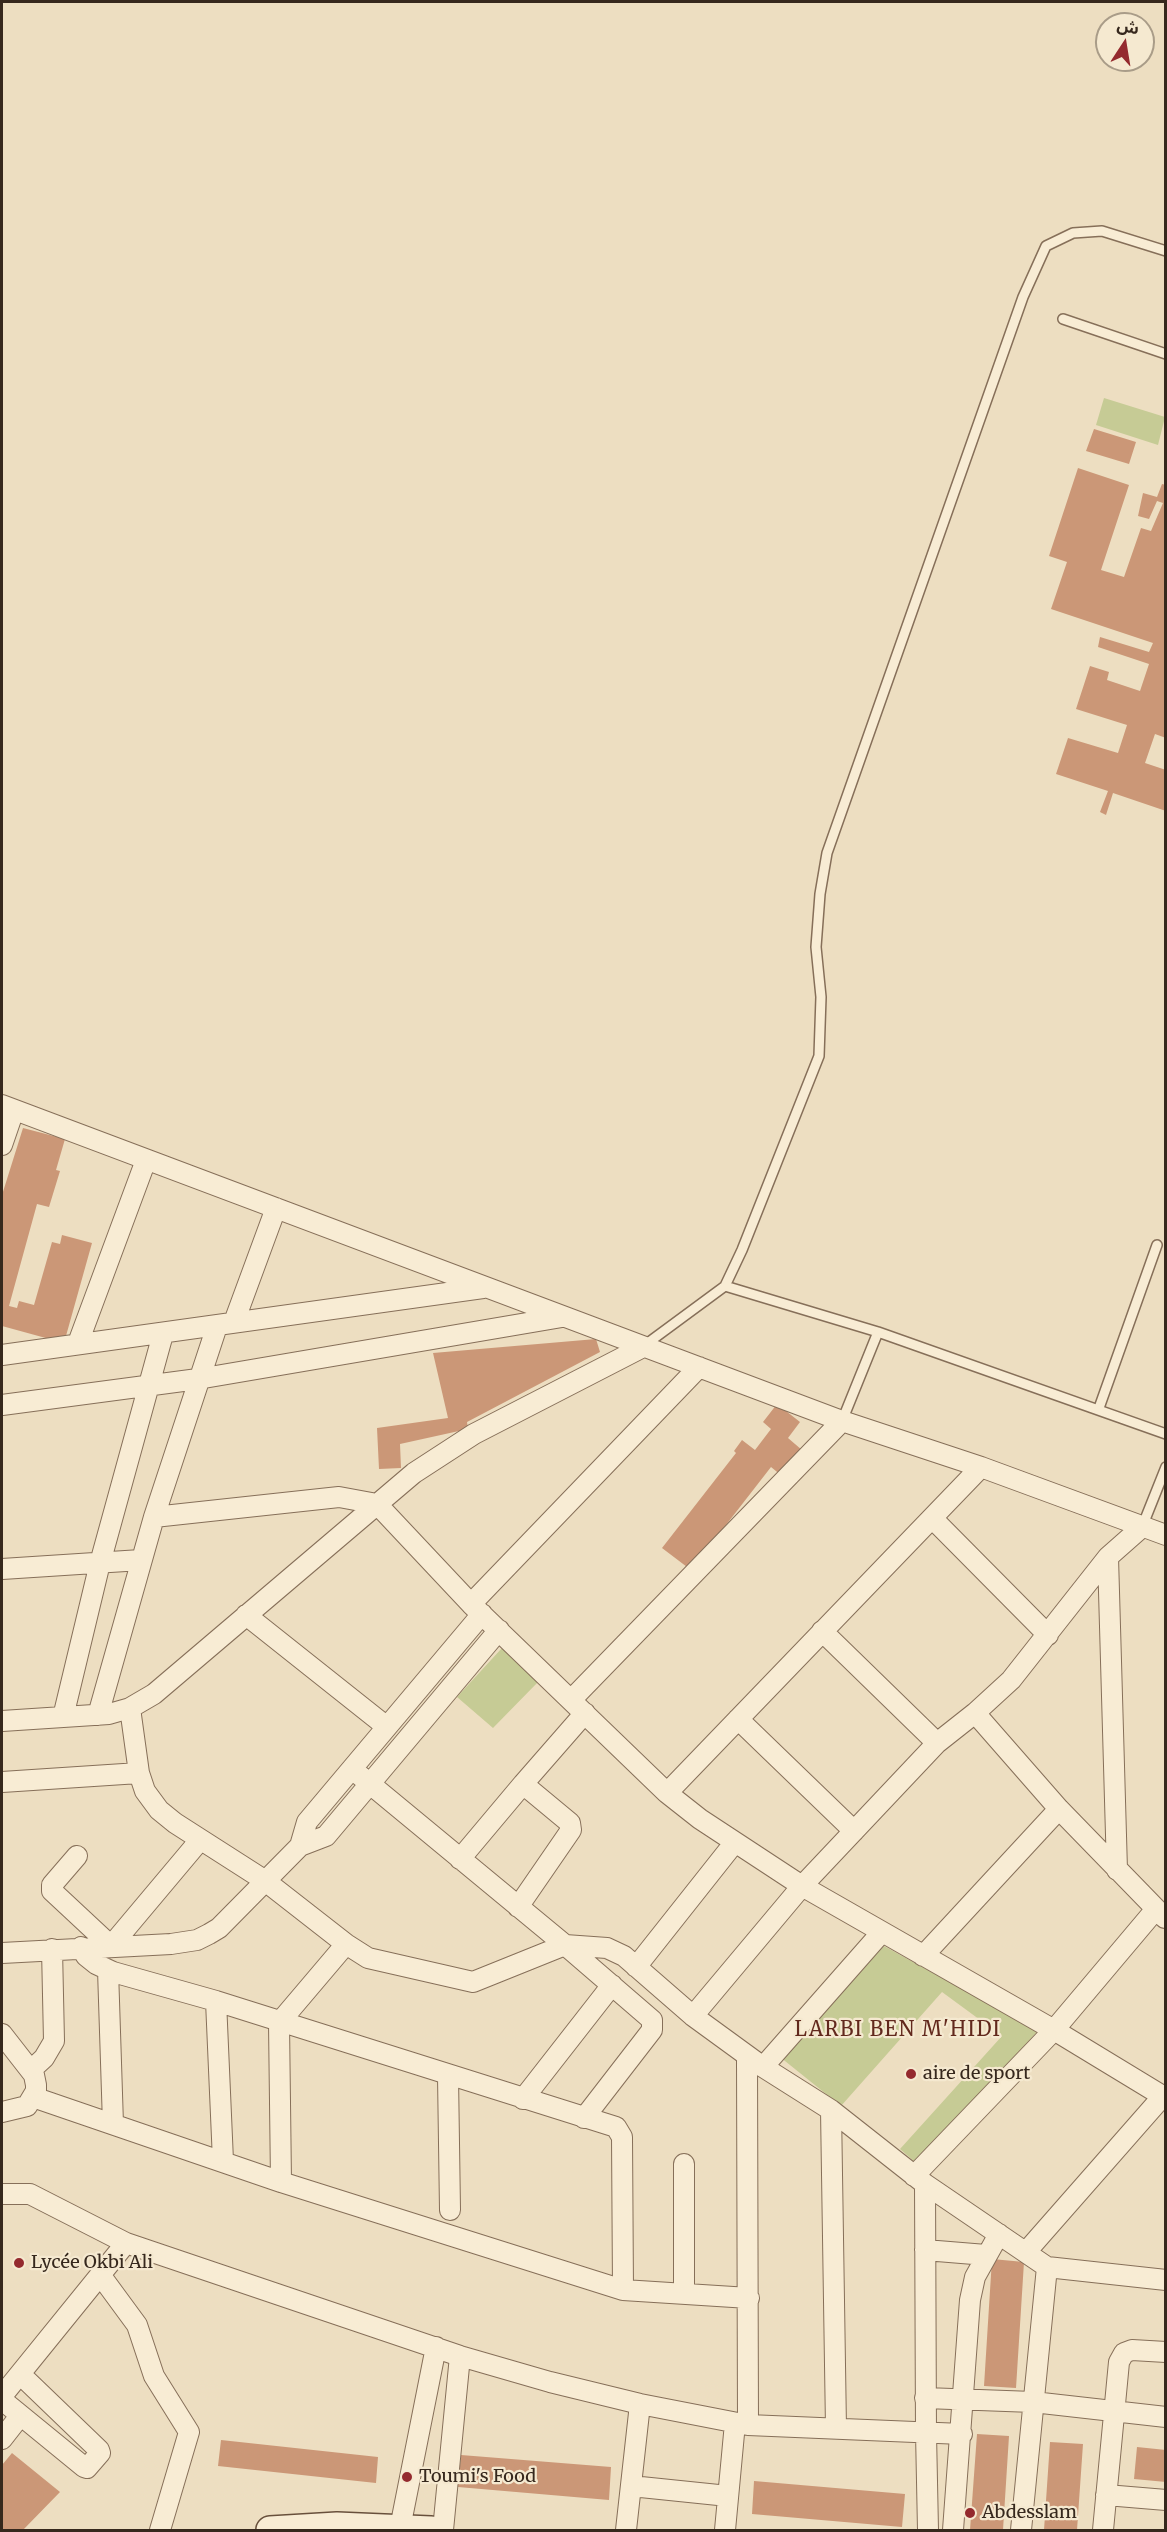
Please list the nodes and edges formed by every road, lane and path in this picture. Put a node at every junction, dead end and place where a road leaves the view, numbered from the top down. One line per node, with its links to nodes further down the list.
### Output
1 (1166, 251): 9 (lane)
2 (1063, 320): 3 (lane)
3 (1166, 354)
4 (8, 1108): 5 (street); 6 (street)
5 (2, 1145)
6 (146, 1160): 7 (street); 15 (street)
7 (276, 1208): 10 (street); 12 (street)
8 (1157, 1245): 22 (lane)
9 (725, 1286): 13 (lane); 16 (lane)
10 (486, 1287): 11 (street); 12 (street)
11 (563, 1317): 16 (street); 19 (street)
12 (225, 1324): 14 (street); 19 (street)
13 (878, 1332): 22 (lane); 23 (lane)
14 (163, 1334): 15 (street); 20 (street)
15 (78, 1344): 17 (street)
16 (643, 1347): 18 (street); 27 (street)
17 (2, 1355)
18 (699, 1367): 23 (street); 36 (street)
19 (198, 1379): 20 (street); 28 (street)
20 (148, 1387): 21 (street); 34 (street)
21 (2, 1405)
22 (1099, 1408): 24 (lane)
23 (842, 1421): 25 (street); 43 (street)
24 (1166, 1434)
25 (981, 1467): 29 (street); 30 (street)
26 (1166, 1467): 30 (lane)
27 (377, 1504): 28 (street); 36 (street); 37 (street)
28 (154, 1517): 33 (street)
29 (932, 1518): 39 (street); 40 (street)
30 (1142, 1527): 31 (street); 32 (street)
31 (1166, 1535)
32 (1108, 1557): 40 (street); 65 (street)
33 (141, 1560): 34 (street); 46 (street)
34 (100, 1563): 35 (street); 47 (street)
35 (2, 1569)
36 (477, 1609): 38 (street); 41 (street)
37 (246, 1615): 44 (street); 50 (street)
38 (499, 1630): 42 (street); 43 (street)
39 (822, 1631): 48 (street); 51 (street)
40 (1048, 1635): 45 (street)
41 (421, 1686): 42 (street); 50 (street)
42 (438, 1702): 55 (street)
43 (578, 1706): 56 (street); 57 (street)
44 (130, 1708): 46 (street); 53 (street)
45 (975, 1713): 51 (street); 58 (street)
46 (98, 1715): 47 (street)
47 (63, 1717): 49 (street)
48 (738, 1719): 57 (street); 59 (street)
49 (2, 1721)
50 (387, 1727): 52 (street)
51 (938, 1743): 59 (street)
52 (352, 1769): 55 (street); 62 (street)
53 (139, 1773): 54 (street); 60 (street)
54 (2, 1782)
55 (369, 1784): 62 (street); 64 (street)
56 (523, 1784): 64 (street); 68 (street)
57 (667, 1793): 61 (street)
58 (1059, 1809): 65 (street); 77 (street)
59 (854, 1831): 67 (street)
60 (200, 1840): 66 (street); 73 (street)
61 (735, 1842): 67 (street); 78 (street)
62 (300, 1846): 66 (street)
63 (77, 1856): 73 (street)
64 (460, 1859): 68 (street)
65 (1117, 1870): 69 (street)
66 (264, 1880): 71 (street); 73 (street)
67 (802, 1886): 70 (street); 82 (street)
68 (518, 1907): 72 (street)
69 (1161, 1914): 84 (street)
70 (881, 1933): 77 (street); 86 (street)
71 (346, 1944): 72 (street); 83 (street)
72 (564, 1945): 78 (street); 80 (street)
73 (111, 1946): 74 (street)
74 (81, 1947): 75 (street); 79 (street)
75 (51, 1949): 76 (street); 87 (street)
76 (2, 1953)
77 (923, 1956): 84 (street)
78 (636, 1967): 82 (street)
79 (108, 1970): 81 (street); 95 (street)
80 (612, 1985): 91 (street); 94 (street)
81 (216, 2001): 83 (street); 96 (street)
82 (693, 2016): 86 (street)
83 (279, 2023): 88 (street); 99 (street)
84 (1054, 2030): 90 (street); 98 (street)
85 (2, 2034): 87 (street)
86 (755, 2062): 92 (street); 112 (street)
87 (31, 2070): 89 (street)
88 (448, 2076): 91 (street); 101 (street)
89 (33, 2097): 93 (street); 95 (street)
90 (1164, 2097): 105 (street)
91 (523, 2099): 94 (street)
92 (831, 2110): 98 (street); 126 (street)
93 (2, 2112)
94 (584, 2118): 110 (street)
95 (113, 2124): 96 (street)
96 (223, 2162): 99 (street)
97 (684, 2164): 111 (street)
98 (920, 2180): 102 (street); 104 (street)
99 (281, 2181): 110 (street)
100 (2, 2194): 103 (street)
101 (450, 2210)
102 (999, 2234): 105 (street); 106 (street)
103 (126, 2243): 108 (street); 113 (street)
104 (926, 2250): 106 (street); 118 (street)
105 (1026, 2252): 107 (street)
106 (986, 2255): 119 (street)
107 (1047, 2267): 109 (street); 120 (street)
108 (101, 2276): 116 (street); 135 (street)
109 (1166, 2280)
110 (623, 2290): 111 (street)
111 (684, 2294): 112 (street)
112 (749, 2298): 125 (street)
113 (436, 2347): 115 (street); 134 (street)
114 (1166, 2352): 122 (street)
115 (460, 2355): 121 (street); 138 (street)
116 (12, 2377): 117 (street); 123 (street)
117 (2, 2398): 123 (street)
118 (925, 2398): 119 (street); 127 (street)
119 (965, 2400): 120 (street); 128 (street)
120 (1033, 2402): 122 (street); 143 (street)
121 (640, 2404): 125 (street); 130 (street)
122 (1114, 2411): 124 (street); 131 (street)
123 (20, 2416): 129 (street)
124 (1166, 2417)
125 (742, 2424): 126 (street); 132 (street)
126 (836, 2428): 127 (street)
127 (926, 2433): 128 (street); 141 (street)
128 (962, 2434): 142 (street)
129 (2, 2439)
130 (631, 2486): 132 (street); 139 (street)
131 (1106, 2495): 133 (street); 144 (street)
132 (728, 2496): 140 (street)
133 (1166, 2500)
134 (400, 2528): 136 (main road); 137 (main road)
135 (160, 2530)
136 (270, 2530)
137 (431, 2530)
138 (443, 2530)
139 (626, 2530)
140 (725, 2530)
141 (928, 2530)
142 (953, 2530)
143 (1021, 2530)
144 (1103, 2530)

